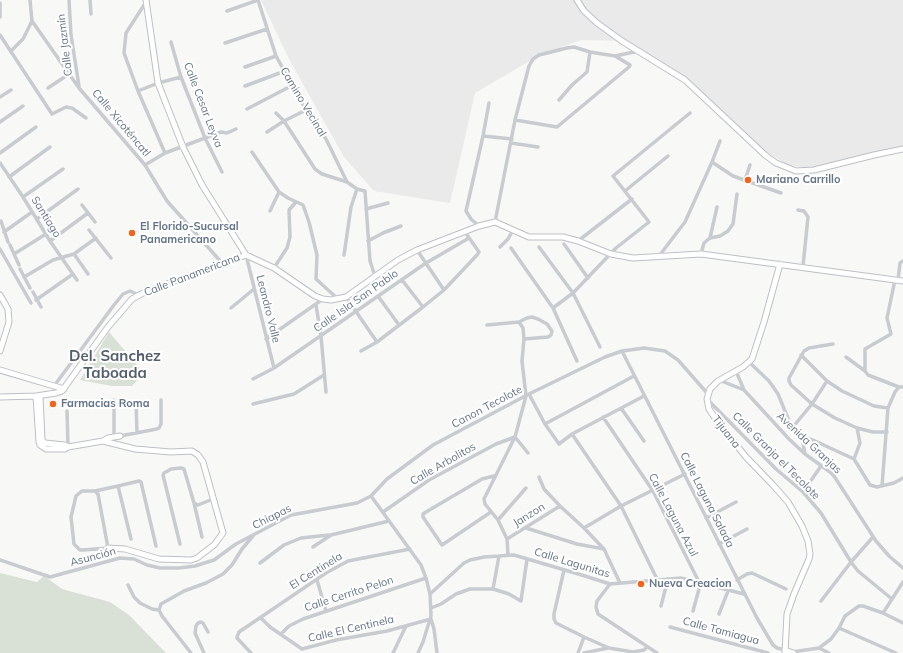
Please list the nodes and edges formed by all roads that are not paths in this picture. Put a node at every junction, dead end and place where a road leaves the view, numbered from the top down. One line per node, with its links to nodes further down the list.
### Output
1 (30, 0): 11 (street)
2 (69, 0): 29 (street, Calle Jazmín)
3 (90, 0): 9 (street)
4 (258, 0): 8 (street); 12 (street, Camino Vecinal)
5 (577, 0): 17 (street)
6 (146, 1): 25 (street); 31 (street)
7 (0, 4): 10 (street)
8 (227, 11)
9 (91, 14)
10 (0, 16)
11 (32, 21): 16 (street); 23 (street, Calle Xicoténcatl)
12 (267, 29): 15 (street); 19 (street, Camino Vecinal)
13 (0, 35): 16 (street)
14 (171, 42): 24 (street, Calle Cesar Leyva)
15 (225, 43)
16 (11, 51): 40 (street)
17 (640, 51): 20 (street); 54 (street)
18 (590, 52): 20 (street); 33 (street); 41 (street)
19 (276, 56): 21 (street); 22 (street, Camino Vecinal)
20 (615, 56): 41 (street)
21 (245, 67)
22 (285, 71): 26 (street, Camino Vecinal); 27 (street)
23 (69, 74): 28 (street); 29 (street, Calle Xicoténcatl)
24 (181, 77): 25 (street); 48 (street, Calle Cesar Leyva)
25 (158, 83): 31 (street); 52 (street)
26 (292, 85): 36 (street); 37 (street, Camino Vecinal)
27 (245, 86)
28 (48, 88)
29 (79, 88): 61 (street, Calle Xicoténcatl)
30 (11, 90): 32 (street)
31 (138, 91): 57 (street)
32 (0, 97)
33 (559, 100)
34 (489, 103): 47 (street)
35 (22, 106): 43 (street)
36 (247, 109)
37 (306, 110): 42 (street); 67 (street, Camino Vecinal)
38 (276, 113): 42 (street)
39 (690, 113): 70 (street)
40 (86, 118)
41 (515, 120): 49 (street)
42 (284, 121): 46 (street); 67 (street)
43 (0, 122)
44 (36, 127): 56 (street)
45 (236, 129): 48 (street)
46 (267, 132)
47 (483, 136): 49 (street); 90 (street)
48 (205, 138): 52 (street); 64 (street, Calle Cesar Leyva)
49 (512, 141): 53 (street); 88 (street)
50 (720, 141): 59 (street)
51 (50, 147): 65 (street)
52 (183, 147): 57 (street); 112 (street)
53 (538, 147)
54 (903, 149)
55 (252, 152): 71 (street)
56 (0, 153)
57 (165, 153): 61 (street)
58 (668, 156): 70 (street)
59 (712, 162): 66 (street); 114 (street)
60 (0, 163): 65 (street, Santiago)
61 (145, 165): 118 (street, Calle Xicoténcatl)
62 (750, 165): 66 (street)
63 (63, 169): 74 (street)
64 (222, 172)
65 (9, 177): 74 (street, Santiago)
66 (745, 180): 72 (street)
67 (347, 182): 69 (street, Camino Vecinal)
68 (78, 189): 85 (street)
69 (357, 189): 79 (street, Camino Vecinal); 113 (street)
70 (625, 190): 75 (street)
71 (279, 192): 76 (street); 81 (street)
72 (780, 193)
73 (737, 194): 98 (street)
74 (23, 197): 83 (street, Santiago)
75 (632, 199): 101 (street); 110 (street)
76 (296, 202): 122 (street); 141 (street)
77 (388, 203): 79 (street)
78 (82, 205): 84 (street)
79 (366, 208): 100 (street)
80 (717, 208): 98 (street)
81 (270, 210)
82 (798, 210): 121 (street)
83 (32, 212): 85 (street, Santiago); 93 (street)
84 (88, 213): 87 (street); 99 (street)
85 (36, 218): 95 (street, Santiago)
86 (1, 221): 93 (street)
87 (95, 222)
88 (495, 222): 90 (street); 92 (street)
89 (401, 226): 100 (street)
90 (479, 226): 94 (street)
91 (89, 230): 96 (street)
92 (513, 230): 101 (street); 103 (street)
93 (4, 232): 108 (street)
94 (465, 232): 97 (street); 107 (street)
95 (46, 234): 99 (street, Santiago); 108 (street)
96 (96, 238): 109 (street); 116 (street)
97 (469, 238): 119 (street, Calle Isla San Pablo); 133 (street)
98 (710, 238): 111 (street)
99 (50, 241): 115 (street, Santiago)
100 (368, 241): 125 (street)
101 (578, 241): 110 (street)
102 (564, 244): 127 (street)
103 (500, 247)
104 (539, 247): 135 (street)
105 (511, 248): 148 (street)
106 (0, 250): 143 (street)
107 (417, 250): 119 (street); 125 (street)
108 (14, 254): 126 (street)
109 (74, 254): 115 (street); 124 (street)
110 (611, 254): 114 (street); 127 (street)
111 (701, 254): 114 (street); 120 (street)
112 (246, 255): 118 (street, Calle Panamericana); 122 (street); 132 (street, Leandro Valle)
113 (344, 255)
114 (659, 256)
115 (61, 257): 123 (street, Santiago); 126 (street)
116 (111, 258)
117 (903, 261): 130 (street)
118 (222, 263): 137 (street, Calle Panamericana)
119 (426, 263): 129 (street, Calle Isla San Pablo); 133 (street)
120 (780, 264): 121 (street); 165 (street)
121 (803, 266): 130 (street)
122 (274, 268): 140 (street)
123 (73, 274): 128 (street, Santiago); 142 (street)
124 (88, 274)
125 (375, 276): 139 (street)
126 (24, 277): 131 (street)
127 (588, 278): 135 (street)
128 (77, 280)
129 (402, 280): 138 (street, Calle Isla San Pablo); 146 (street)
130 (899, 280): 169 (street)
131 (30, 288)
132 (254, 289): 147 (street); 154 (street, Leandro Valle)
133 (444, 290): 146 (street)
134 (33, 292): 142 (street)
135 (573, 293): 148 (street); 158 (street)
136 (0, 295): 159 (street)
137 (139, 295): 175 (street); 177 (street, Calle Panamericana)
138 (378, 296): 149 (street, Calle Isla San Pablo); 151 (street)
139 (346, 297): 141 (street); 149 (street)
140 (323, 299): 141 (street); 144 (street)
141 (338, 299)
142 (36, 300): 145 (street)
143 (31, 303)
144 (316, 305): 153 (street); 154 (street)
145 (40, 307)
146 (423, 307): 151 (street)
147 (231, 308)
148 (552, 308): 164 (street)
149 (356, 312): 153 (street, Calle Isla San Pablo); 156 (street)
150 (519, 322): 152 (street); 155 (street); 155 (street)
151 (399, 325): 156 (street)
152 (488, 325)
153 (320, 336): 166 (street, Calle Isla San Pablo); 170 (street)
154 (266, 339): 166 (street, Leandro Valle)
155 (524, 340): 180 (street)
156 (377, 342): 160 (street)
157 (833, 344): 162 (street)
158 (600, 347)
159 (0, 351)
160 (361, 351)
161 (622, 351): 171 (street, Calle Laguna Salada); 180 (street, Canon Tecolote); 183 (street, Calle Granja el Tecolote)
162 (801, 355): 174 (street); 189 (street)
163 (846, 357): 169 (street)
164 (577, 361)
165 (749, 362): 168 (street); 195 (street)
166 (274, 368): 172 (street, Calle Isla San Pablo)
167 (0, 370): 175 (street)
168 (736, 371): 173 (street); 178 (street, Avenida Granjas)
169 (865, 371): 176 (street)
170 (324, 375): 179 (street); 188 (street)
171 (634, 376): 182 (street, Calle Laguna Salada); 194 (street)
172 (253, 379)
173 (719, 380): 178 (street, Avenida Granjas); 183 (street)
174 (827, 382): 189 (street); 191 (street)
175 (54, 386): 177 (street)
176 (901, 387): 191 (street)
177 (64, 389): 181 (street)
178 (744, 390): 208 (street, Avenida Granjas)
179 (326, 392)
180 (527, 395): 194 (street); 202 (street); 221 (street, Canon Tecolote)
181 (38, 396): 184 (street); 206 (street)
182 (644, 396): 190 (street); 211 (street, Calle Laguna Salada)
183 (707, 396): 220 (street, Calle Granja el Tecolote); 292 (street, Tijuana)
184 (0, 397)
185 (114, 400): 201 (street)
186 (161, 400): 198 (street)
187 (136, 402): 198 (street)
188 (253, 404)
189 (812, 404): 195 (street); 196 (street)
190 (621, 408): 193 (street); 205 (street)
191 (888, 408): 197 (street)
192 (67, 411): 206 (street)
193 (603, 417): 199 (street); 219 (street, Calle Laguna Azul)
194 (545, 424): 199 (street)
195 (792, 428): 203 (street)
196 (857, 428): 197 (street); 209 (street)
197 (887, 432): 216 (street)
198 (137, 433): 200 (street)
199 (572, 434): 226 (street)
200 (120, 436): 201 (street)
201 (114, 437): 204 (street)
202 (515, 437): 207 (street); 212 (street); 227 (street, Calle Arbolitos)
203 (802, 437): 208 (street); 209 (street)
204 (103, 441): 206 (street); 222 (street)
205 (644, 441)
206 (68, 447)
207 (528, 453)
208 (805, 454): 210 (street, Avenida Granjas)
209 (854, 459): 216 (street)
210 (821, 466): 220 (street); 238 (street, Avenida Granjas)
211 (685, 474): 219 (street); 229 (street, Calle Laguna Salada)
212 (494, 476): 228 (street); 228 (street)
213 (539, 477): 225 (street)
214 (903, 478): 216 (street)
215 (118, 486): 218 (street); 239 (street); 243 (street)
216 (882, 486)
217 (526, 488): 230 (street)
218 (95, 491): 245 (street); 245 (street)
219 (653, 491): 226 (street); 261 (street, Calle Laguna Azul)
220 (803, 492): 252 (street, Calle Granja el Tecolote)
221 (371, 496): 227 (street); 235 (street, Chiapas)
222 (213, 499): 224 (street); 245 (street)
223 (736, 502): 229 (street)
224 (194, 503): 237 (street); 241 (street)
225 (560, 506): 232 (street, Janzon); 233 (street)
226 (621, 506): 233 (street); 259 (street)
227 (383, 512): 231 (street)
228 (491, 512): 230 (street)
229 (706, 518): 242 (street, Calle Laguna Salada)
230 (498, 520): 240 (street)
231 (389, 521): 236 (street); 246 (street)
232 (526, 528): 240 (street, Janzon); 247 (street)
233 (584, 528): 247 (street)
234 (747, 529): 242 (street)
235 (255, 533): 251 (street, Asunción); 275 (street, Chiapas)
236 (330, 535): 244 (street); 253 (street)
237 (202, 537)
238 (873, 537): 252 (street); 254 (street, Avenida Granjas)
239 (131, 539)
240 (507, 539): 248 (street)
241 (180, 544)
242 (719, 544): 260 (street, Calle Laguna Salada)
243 (156, 546)
244 (312, 547)
245 (108, 548)
246 (410, 549): 256 (street); 258 (street, El Centinela)
247 (604, 550): 263 (street)
248 (508, 555): 249 (street, Calle Lagunitas); 250 (street, Calle Lagunitas)
249 (499, 556): 266 (street); 269 (street, Calle Lagunitas)
250 (527, 559): 255 (street, Calle Lagunitas); 266 (street)
251 (0, 560)
252 (851, 562): 271 (street, Calle Granja el Tecolote); 272 (street)
253 (260, 563)
254 (903, 568)
255 (564, 570): 264 (street, Calle Lagunitas); 288 (street)
256 (426, 578): 269 (street); 276 (street, Calle Cerrito Pelon)
257 (668, 579): 259 (street, Calle Lagunitas); 261 (street, Calle Lagunitas); 273 (street)
258 (317, 580): 276 (street); 280 (street, El Centinela)
259 (657, 580): 263 (street, Calle Lagunitas)
260 (737, 580): 267 (street); 270 (street, Calle Laguna Salada)
261 (698, 582): 268 (street, Calle Lagunitas); 277 (street)
262 (903, 582): 271 (street)
263 (620, 583): 264 (street, Calle Lagunitas)
264 (610, 584): 289 (street)
265 (128, 585): 275 (street)
266 (493, 589): 274 (street)
267 (786, 589)
268 (728, 591): 270 (street, Calle Lagunitas); 279 (street)
269 (430, 594): 274 (street)
270 (744, 594): 292 (street, Calle Laguna Salada)
271 (892, 599): 278 (street)
272 (821, 601)
273 (661, 606)
274 (431, 608): 281 (street)
275 (159, 610): 294 (street)
276 (326, 611): 287 (street, Calle Cerrito Pelon)
277 (693, 611)
278 (883, 613): 282 (street); 285 (street)
279 (719, 614)
280 (261, 618): 287 (street, Calle El Centinela); 296 (street, El Centinela)
281 (431, 619): 283 (street, Calle El Centinela); 298 (street); 299 (street)
282 (903, 623)
283 (406, 626): 287 (street, Calle El Centinela); 297 (street)
284 (670, 627): 303 (street, Calle Tamiagua)
285 (839, 628): 291 (street); 305 (street)
286 (208, 632): 295 (street)
287 (281, 634)
288 (584, 637): 290 (street); 300 (street)
289 (647, 647): 290 (street); 302 (street)
290 (609, 648): 301 (street)
291 (819, 648): 293 (street); 304 (street)
292 (783, 651): 293 (street)
293 (793, 652)
294 (191, 653)
295 (204, 653)
296 (251, 653)
297 (393, 653)
298 (418, 653)
299 (437, 653)
300 (578, 653)
301 (584, 653)
302 (657, 653)
303 (768, 653)
304 (829, 653)
305 (896, 653)

